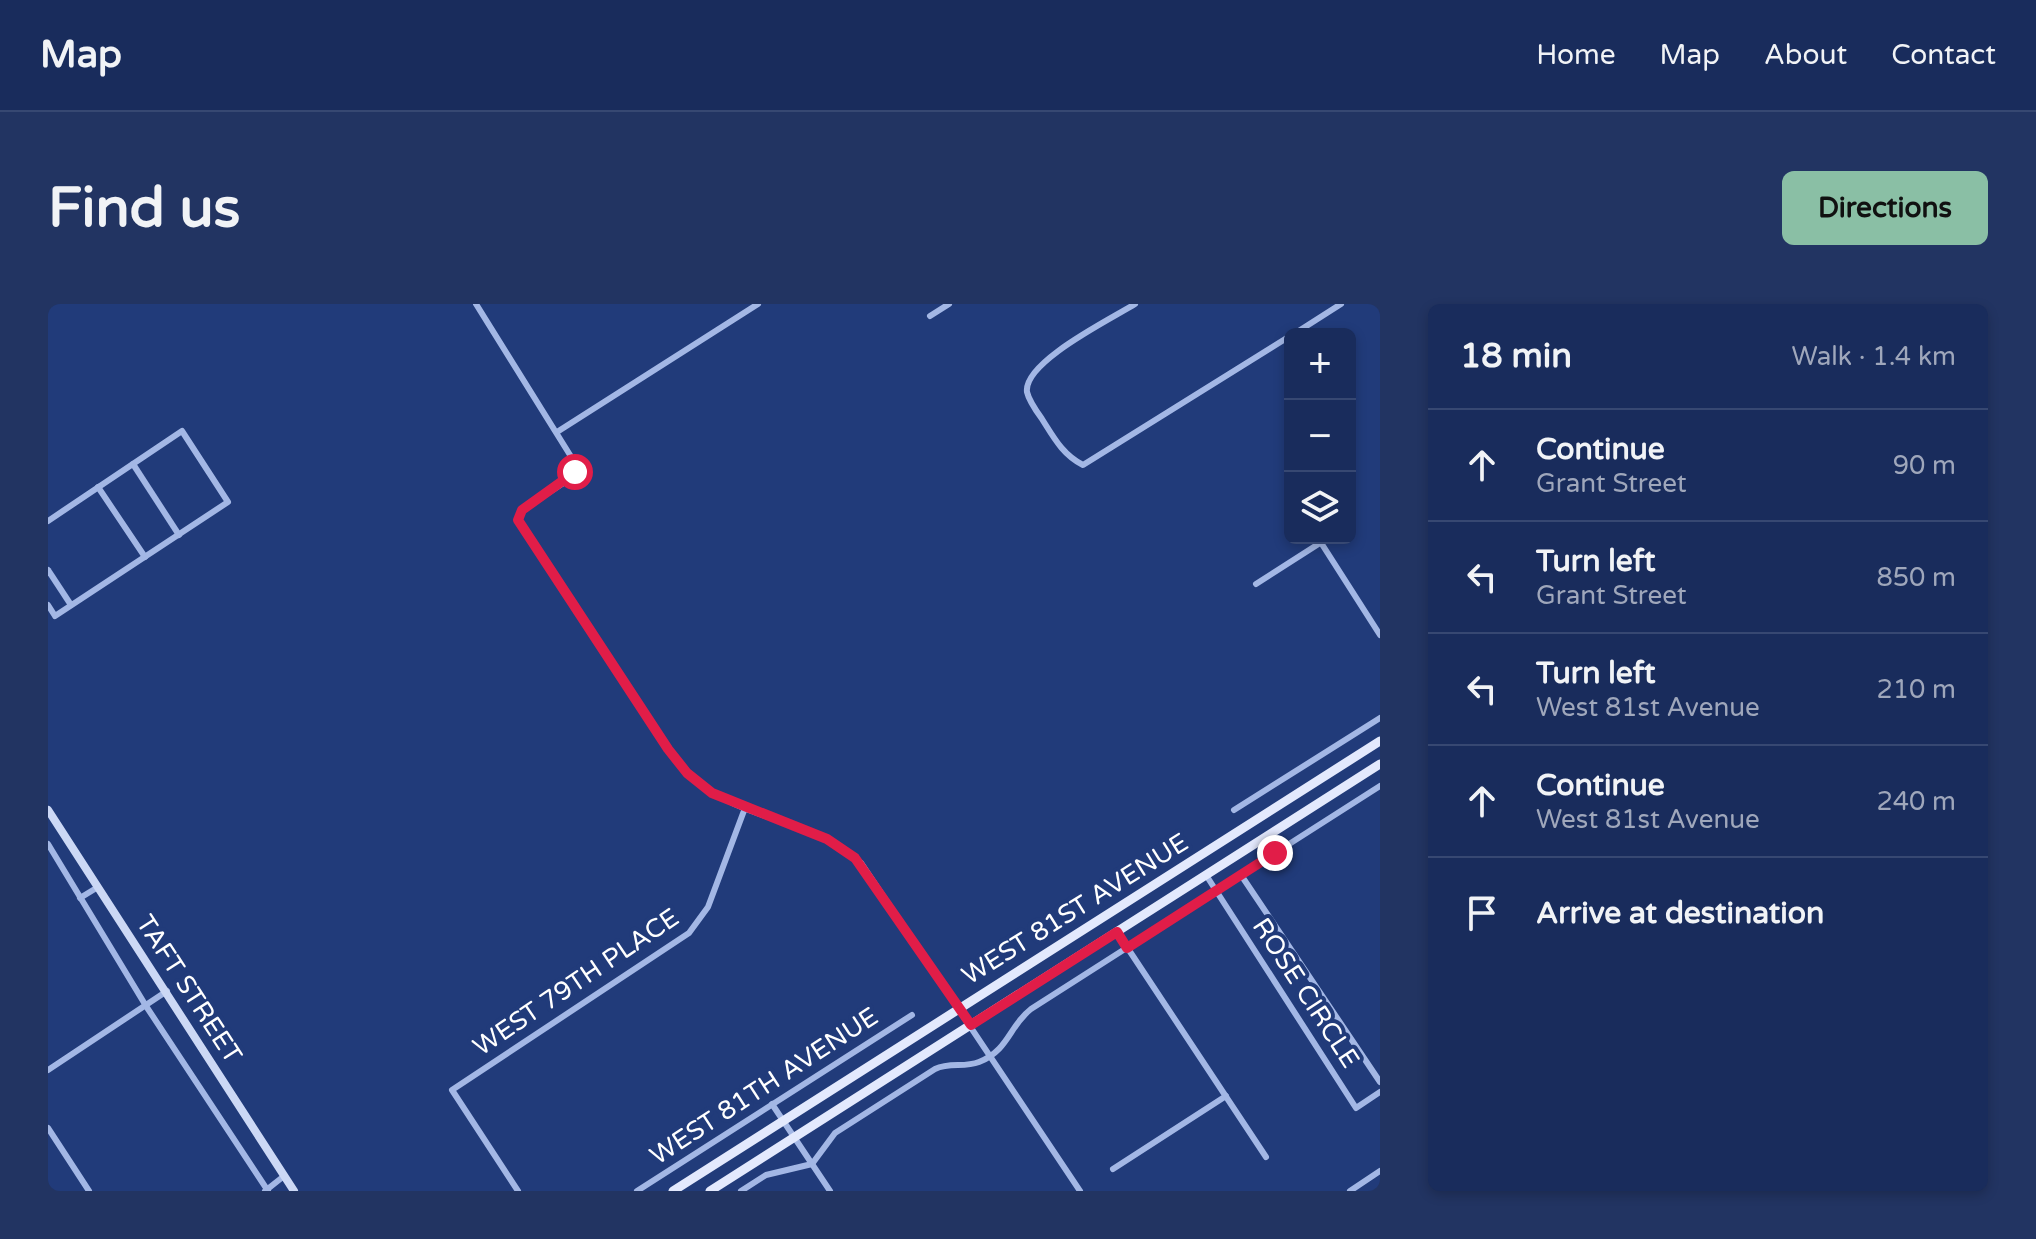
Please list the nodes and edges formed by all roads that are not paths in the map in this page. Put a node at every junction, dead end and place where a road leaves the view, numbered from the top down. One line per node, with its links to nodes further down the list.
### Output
1 (476, 304): 9 (street)
2 (758, 304): 9 (street)
3 (1135, 304): 8 (street)
4 (1341, 304): 7 (street)
5 (947, 305): 6 (street)
6 (930, 316)
7 (1303, 328)
8 (1284, 340)
9 (557, 432): 30 (street)
10 (133, 464): 11 (street); 13 (street); 13 (street)
11 (98, 487): 12 (street); 16 (street)
12 (48, 521)
13 (179, 535): 16 (street)
14 (1313, 544): 18 (street)
15 (1322, 544): 21 (street)
16 (145, 557): 20 (street)
17 (48, 570): 20 (street)
18 (1256, 584)
19 (48, 605): 20 (street)
20 (71, 605)
21 (1380, 635)
22 (1380, 718): 25 (street)
23 (1380, 741): 28 (main road, WEST 81ST AVENUE)
24 (1380, 764): 27 (main road, WEST 81ST AVENUE)
25 (1279, 782): 28 (street); 32 (street)
26 (1380, 786): 29 (street)
27 (1342, 788): 29 (street); 34 (main road, WEST 81ST AVENUE)
28 (1290, 798): 43 (main road, WEST 81ST AVENUE)
29 (1352, 804): 35 (street)
30 (745, 808): 43 (street); 65 (street, WEST 79TH PLACE)
31 (48, 810): 36 (main road, TAFT STREET)
32 (1234, 810)
33 (48, 844): 38 (street)
34 (1206, 875): 37 (street, ROSE CIRCLE); 39 (main road, WEST 81ST AVENUE)
35 (1241, 875): 37 (street); 50 (street, ROSE CIRCLE)
36 (98, 887): 38 (street); 41 (main road, TAFT STREET)
37 (1216, 891): 40 (street); 51 (street, ROSE CIRCLE)
38 (80, 898): 42 (street)
39 (1117, 932): 40 (street); 45 (main road, WEST 81ST AVENUE)
40 (1127, 948): 47 (street); 52 (street)
41 (167, 991): 42 (street); 61 (main road, TAFT STREET)
42 (146, 1006): 49 (street); 62 (street)
43 (959, 1008): 45 (street); 48 (main road, WEST 81ST AVENUE)
44 (912, 1015): 46 (street, WEST 81TH AVENUE)
45 (971, 1025): 47 (street); 56 (main road, WEST 81ST AVENUE)
46 (873, 1040): 48 (street); 53 (street, WEST 81TH AVENUE)
47 (991, 1055): 58 (street); 71 (street)
48 (883, 1057): 54 (main road, WEST 81ST AVENUE)
49 (48, 1070)
50 (1380, 1082)
51 (1380, 1092)
52 (1226, 1096): 57 (street); 59 (street)
53 (772, 1104): 54 (street); 66 (street, WEST 81TH AVENUE)
54 (783, 1120): 56 (street); 67 (main road, WEST 81ST AVENUE)
55 (48, 1128): 63 (street)
56 (794, 1137): 58 (street); 68 (main road, WEST 81ST AVENUE)
57 (1266, 1157)
58 (812, 1164): 69 (street); 70 (street)
59 (1113, 1169)
60 (1380, 1171): 72 (street)
61 (284, 1176): 62 (street); 64 (main road, TAFT STREET)
62 (267, 1190)
63 (89, 1191)
64 (294, 1191)
65 (518, 1191)
66 (637, 1191)
67 (673, 1191)
68 (710, 1191)
69 (741, 1191)
70 (830, 1191)
71 (1080, 1191)
72 (1350, 1191)

